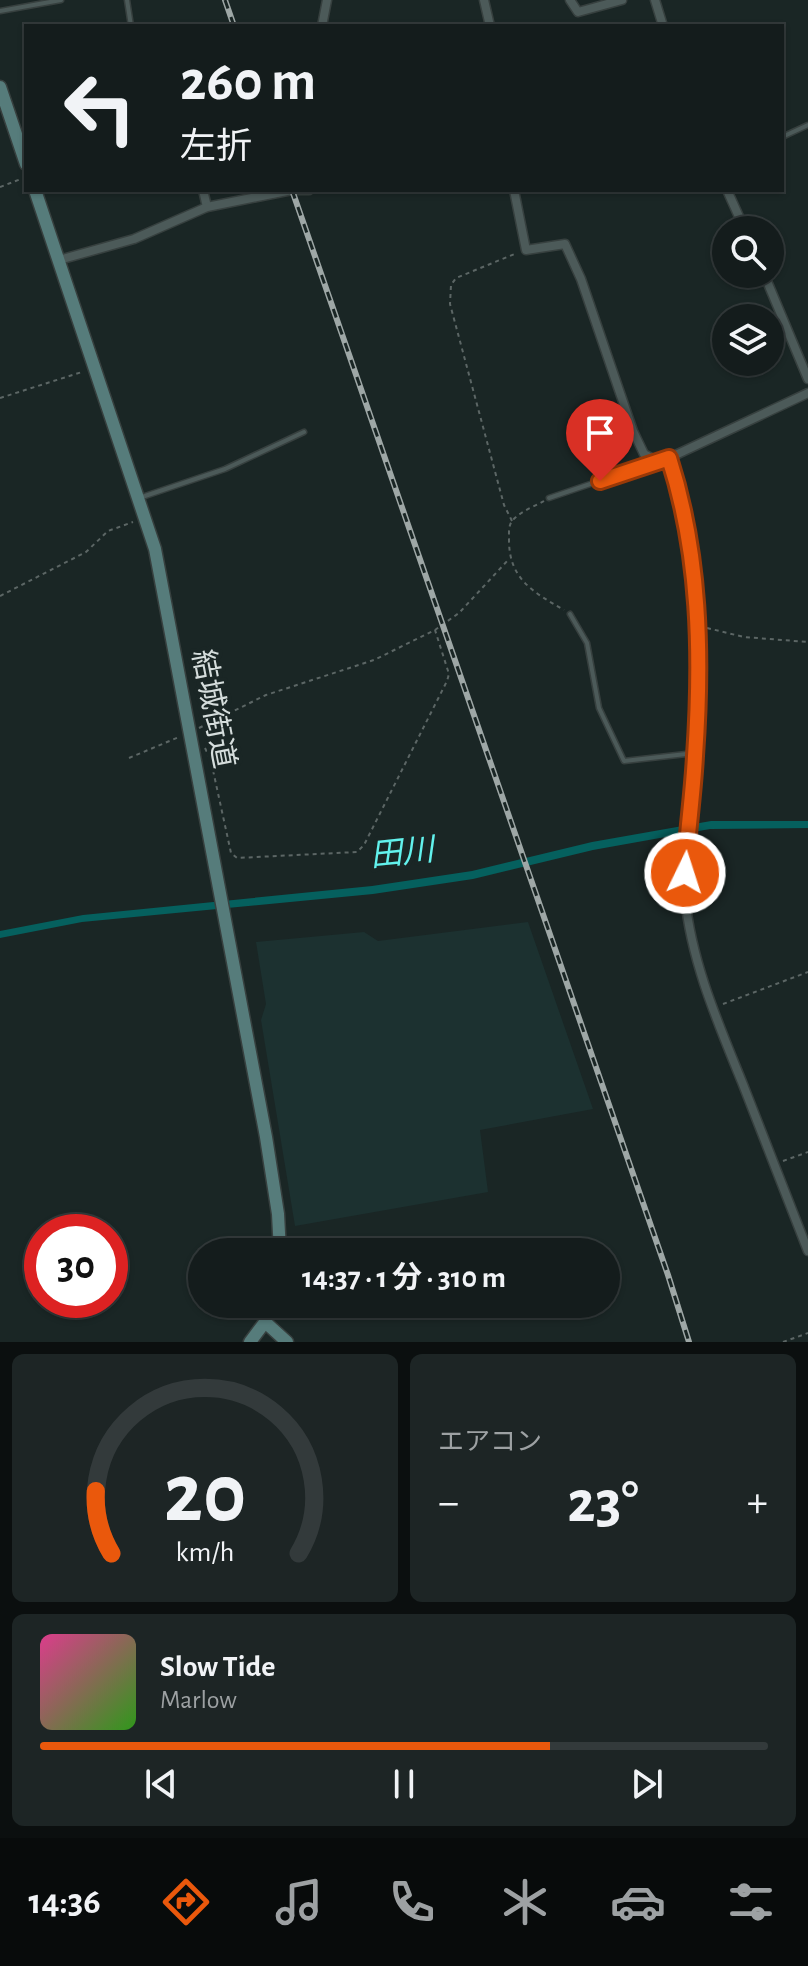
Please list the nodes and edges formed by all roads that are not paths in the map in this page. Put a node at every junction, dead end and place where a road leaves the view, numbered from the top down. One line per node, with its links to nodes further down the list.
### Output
1 (61, 0): 8 (lane)
2 (127, 0): 9 (lane)
3 (327, 0): 10 (street)
4 (484, 0): 11 (street)
5 (570, 0): 6 (street)
6 (622, 0)
7 (655, 0): 12 (street)
8 (0, 11)
9 (131, 24)
10 (322, 24)
11 (490, 24)
12 (662, 24)
13 (0, 87): 16 (street)
14 (808, 125): 15 (lane)
15 (784, 136)
16 (24, 158)
17 (36, 192): 24 (street, 結城街道)
18 (203, 192): 22 (street)
19 (289, 192): 22 (street)
20 (514, 192): 31 (street)
21 (728, 192): 23 (street)
22 (207, 207): 24 (street)
23 (739, 216)
24 (59, 260): 32 (street, 結城街道)
25 (770, 288): 26 (street)
26 (806, 368): 27 (street)
27 (808, 379)
28 (808, 393): 30 (street)
29 (304, 432): 32 (lane)
30 (669, 458): 31 (street); 35 (street)
31 (657, 461): 33 (lane)
32 (139, 498): 36 (street, 結城街道)
33 (549, 498)
34 (570, 614): 35 (lane)
35 (696, 753): 37 (street)
36 (279, 1238)
37 (808, 1251)
38 (267, 1318): 39 (street)
39 (265, 1322): 40 (street); 41 (street)
40 (250, 1342)
41 (287, 1342)

